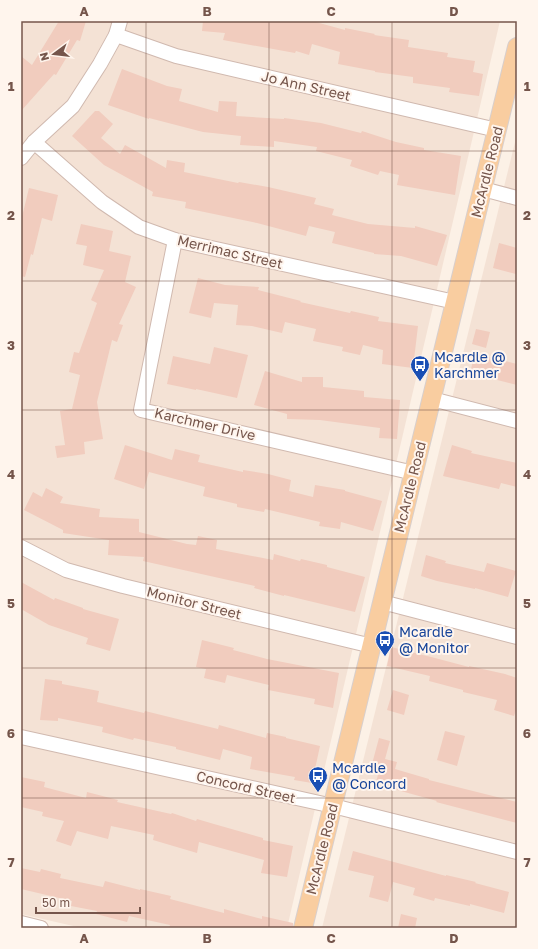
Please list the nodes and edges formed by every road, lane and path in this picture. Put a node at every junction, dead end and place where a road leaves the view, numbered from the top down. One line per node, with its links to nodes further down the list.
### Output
1 (120, 21): 2 (street)
2 (116, 35): 4 (street, Jo Ann Street); 5 (street)
3 (517, 47): 4 (main road, McArdle Road)
4 (497, 130): 7 (main road, McArdle Road)
5 (34, 142): 6 (street); 9 (street, Merrimac Street)
6 (21, 158)
7 (483, 189): 8 (street); 10 (main road, McArdle Road)
8 (517, 198)
9 (175, 240): 10 (street, Merrimac Street); 13 (street, Karchmer Drive)
10 (455, 302): 11 (main road, McArdle Road)
11 (432, 399): 12 (street); 13 (main road, McArdle Road)
12 (517, 421)
13 (414, 473): 15 (main road, McArdle Road)
14 (21, 547): 17 (street, Monitor Street)
15 (382, 602): 16 (street); 17 (main road, McArdle Road)
16 (517, 637)
17 (372, 646): 19 (main road, McArdle Road)
18 (21, 737): 19 (street, Concord Street)
19 (333, 806): 20 (street, Concord Street); 23 (main road, McArdle Road)
20 (517, 852)
21 (21, 924): 22 (street)
22 (41, 928)
23 (303, 928)

